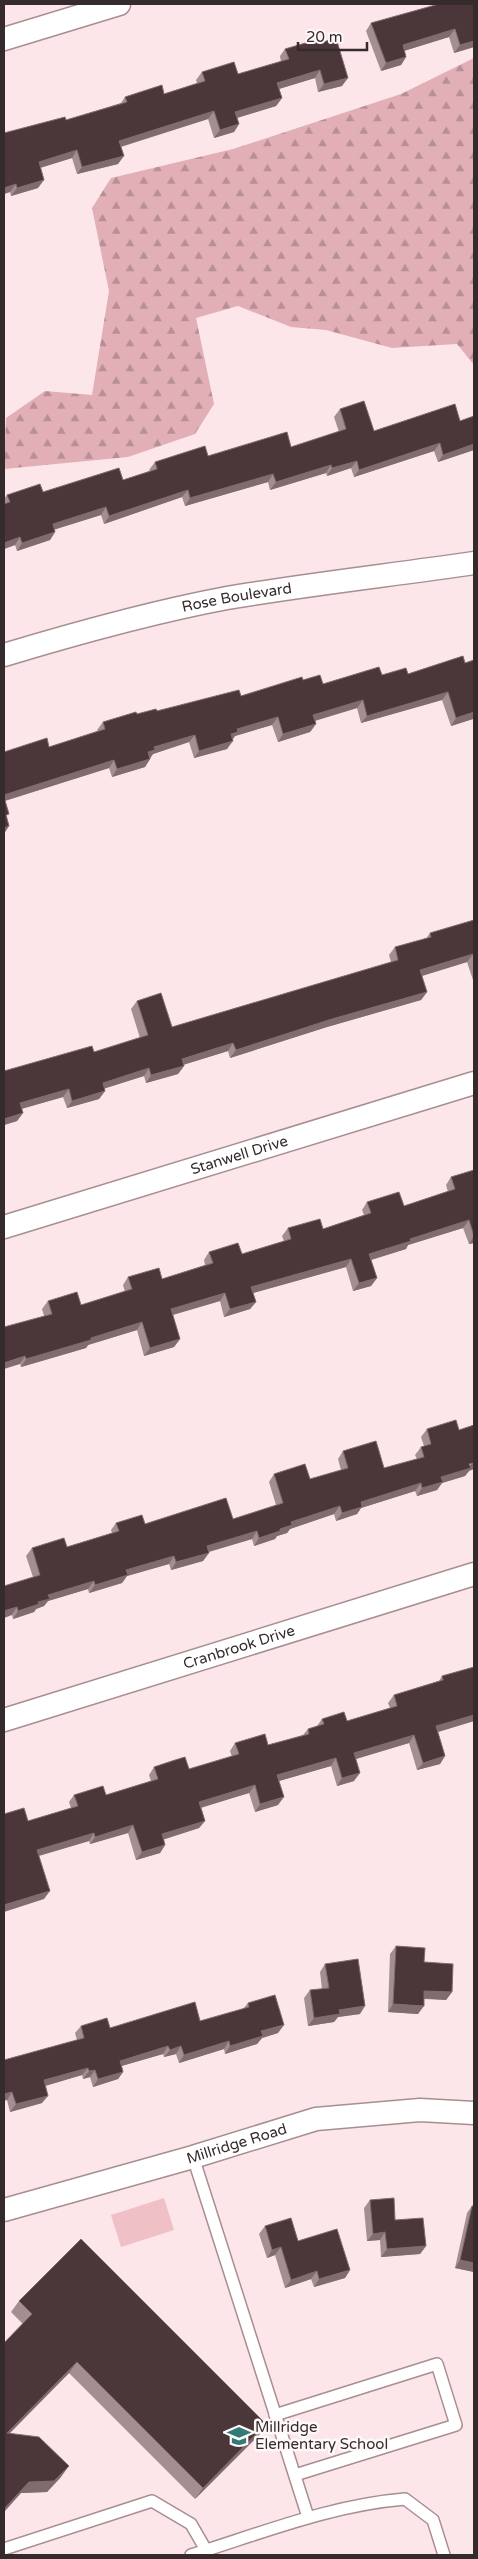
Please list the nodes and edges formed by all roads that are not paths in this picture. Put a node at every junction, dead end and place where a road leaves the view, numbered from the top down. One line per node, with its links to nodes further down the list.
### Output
1 (119, 4): 2 (street)
2 (4, 38)
3 (474, 563): 4 (street, Rose Boulevard)
4 (4, 656)
5 (474, 1083): 6 (street, Stanwell Drive)
6 (4, 1227)
7 (474, 1574): 8 (street, Cranbrook Drive)
8 (4, 1720)
9 (474, 2113): 10 (street, Millridge Road)
10 (193, 2157): 11 (street, Millridge Road); 12 (lane)
11 (4, 2210)
12 (276, 2415): 13 (lane); 13 (lane)
13 (295, 2475): 14 (lane)
14 (308, 2517): 16 (lane); 18 (lane)
15 (4, 2549): 16 (lane)
16 (206, 2550): 17 (lane)
17 (191, 2555)
18 (444, 2555)

